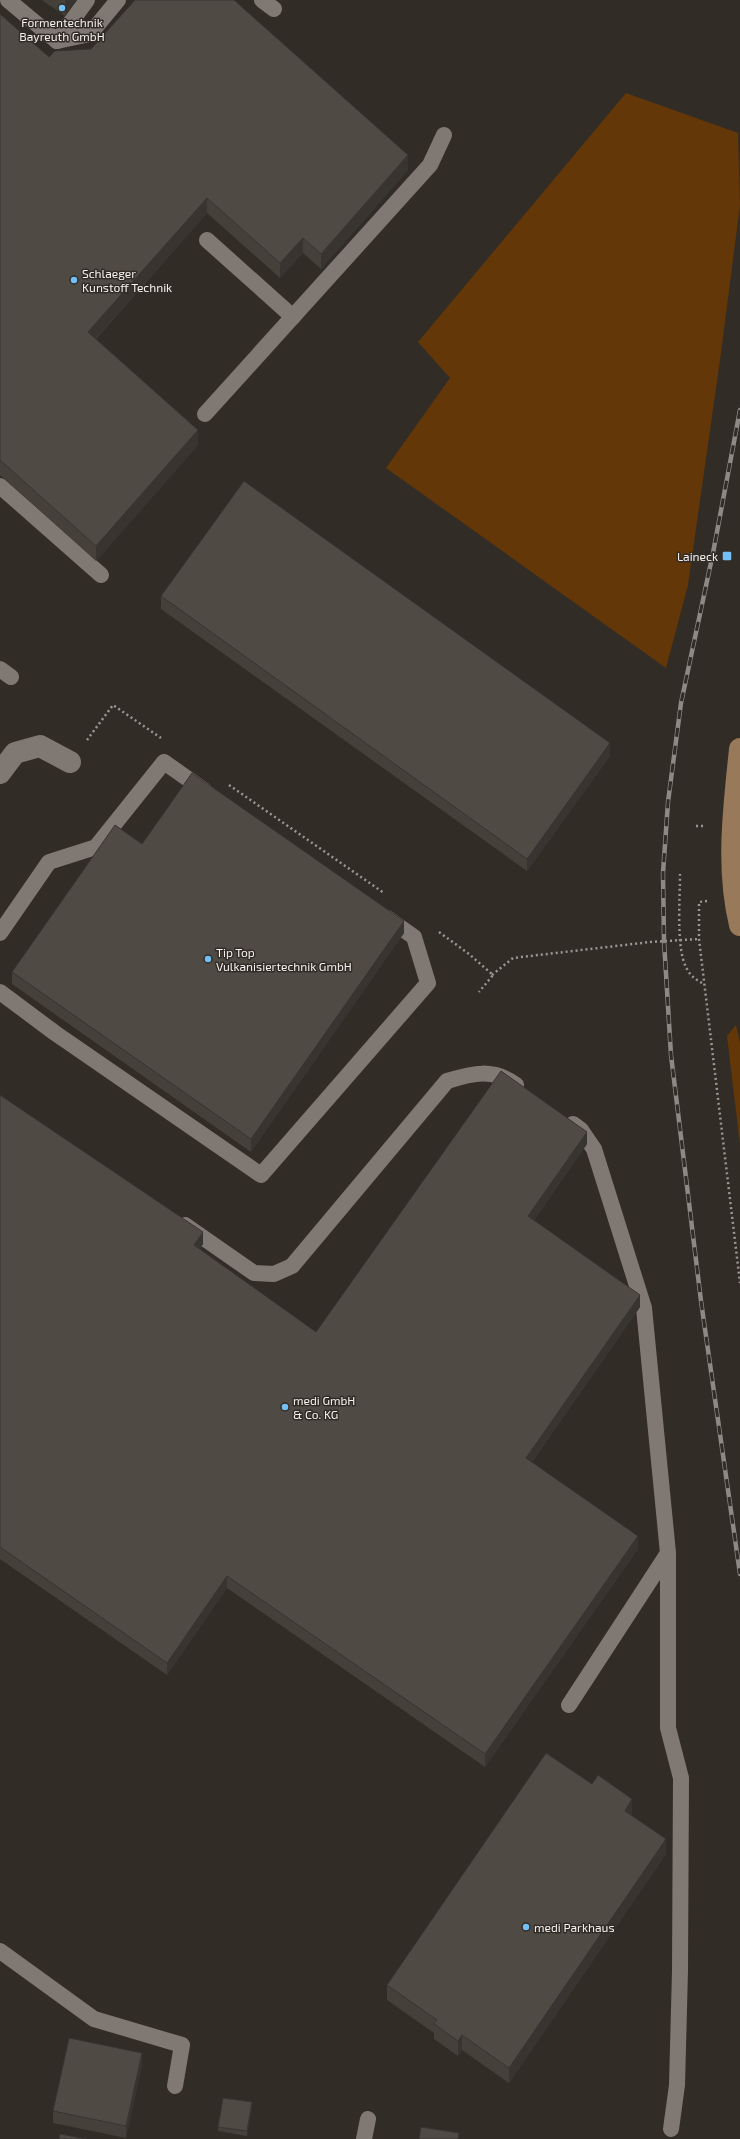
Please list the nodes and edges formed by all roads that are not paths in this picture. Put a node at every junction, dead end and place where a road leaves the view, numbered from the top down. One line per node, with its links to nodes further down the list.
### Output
1 (8, 0): 4 (lane)
2 (87, 0): 4 (lane)
3 (118, 0): 4 (lane)
4 (57, 41)
5 (444, 135): 7 (lane)
6 (207, 240): 7 (lane)
7 (293, 317): 8 (lane)
8 (205, 414)
9 (0, 486): 10 (lane)
10 (101, 576)
11 (740, 749): 15 (street)
12 (70, 762): 13 (street)
13 (0, 773)
14 (215, 798): 18 (lane)
15 (736, 834): 17 (street)
16 (375, 910): 19 (lane)
17 (740, 925)
18 (0, 933)
19 (0, 992)
20 (530, 1094): 22 (lane)
21 (562, 1116): 23 (lane)
22 (185, 1224)
23 (668, 1554): 24 (lane); 28 (lane)
24 (569, 1705)
25 (0, 1951): 26 (lane)
26 (175, 2086)
27 (368, 2119): 29 (lane)
28 (670, 2129)
29 (364, 2139)

